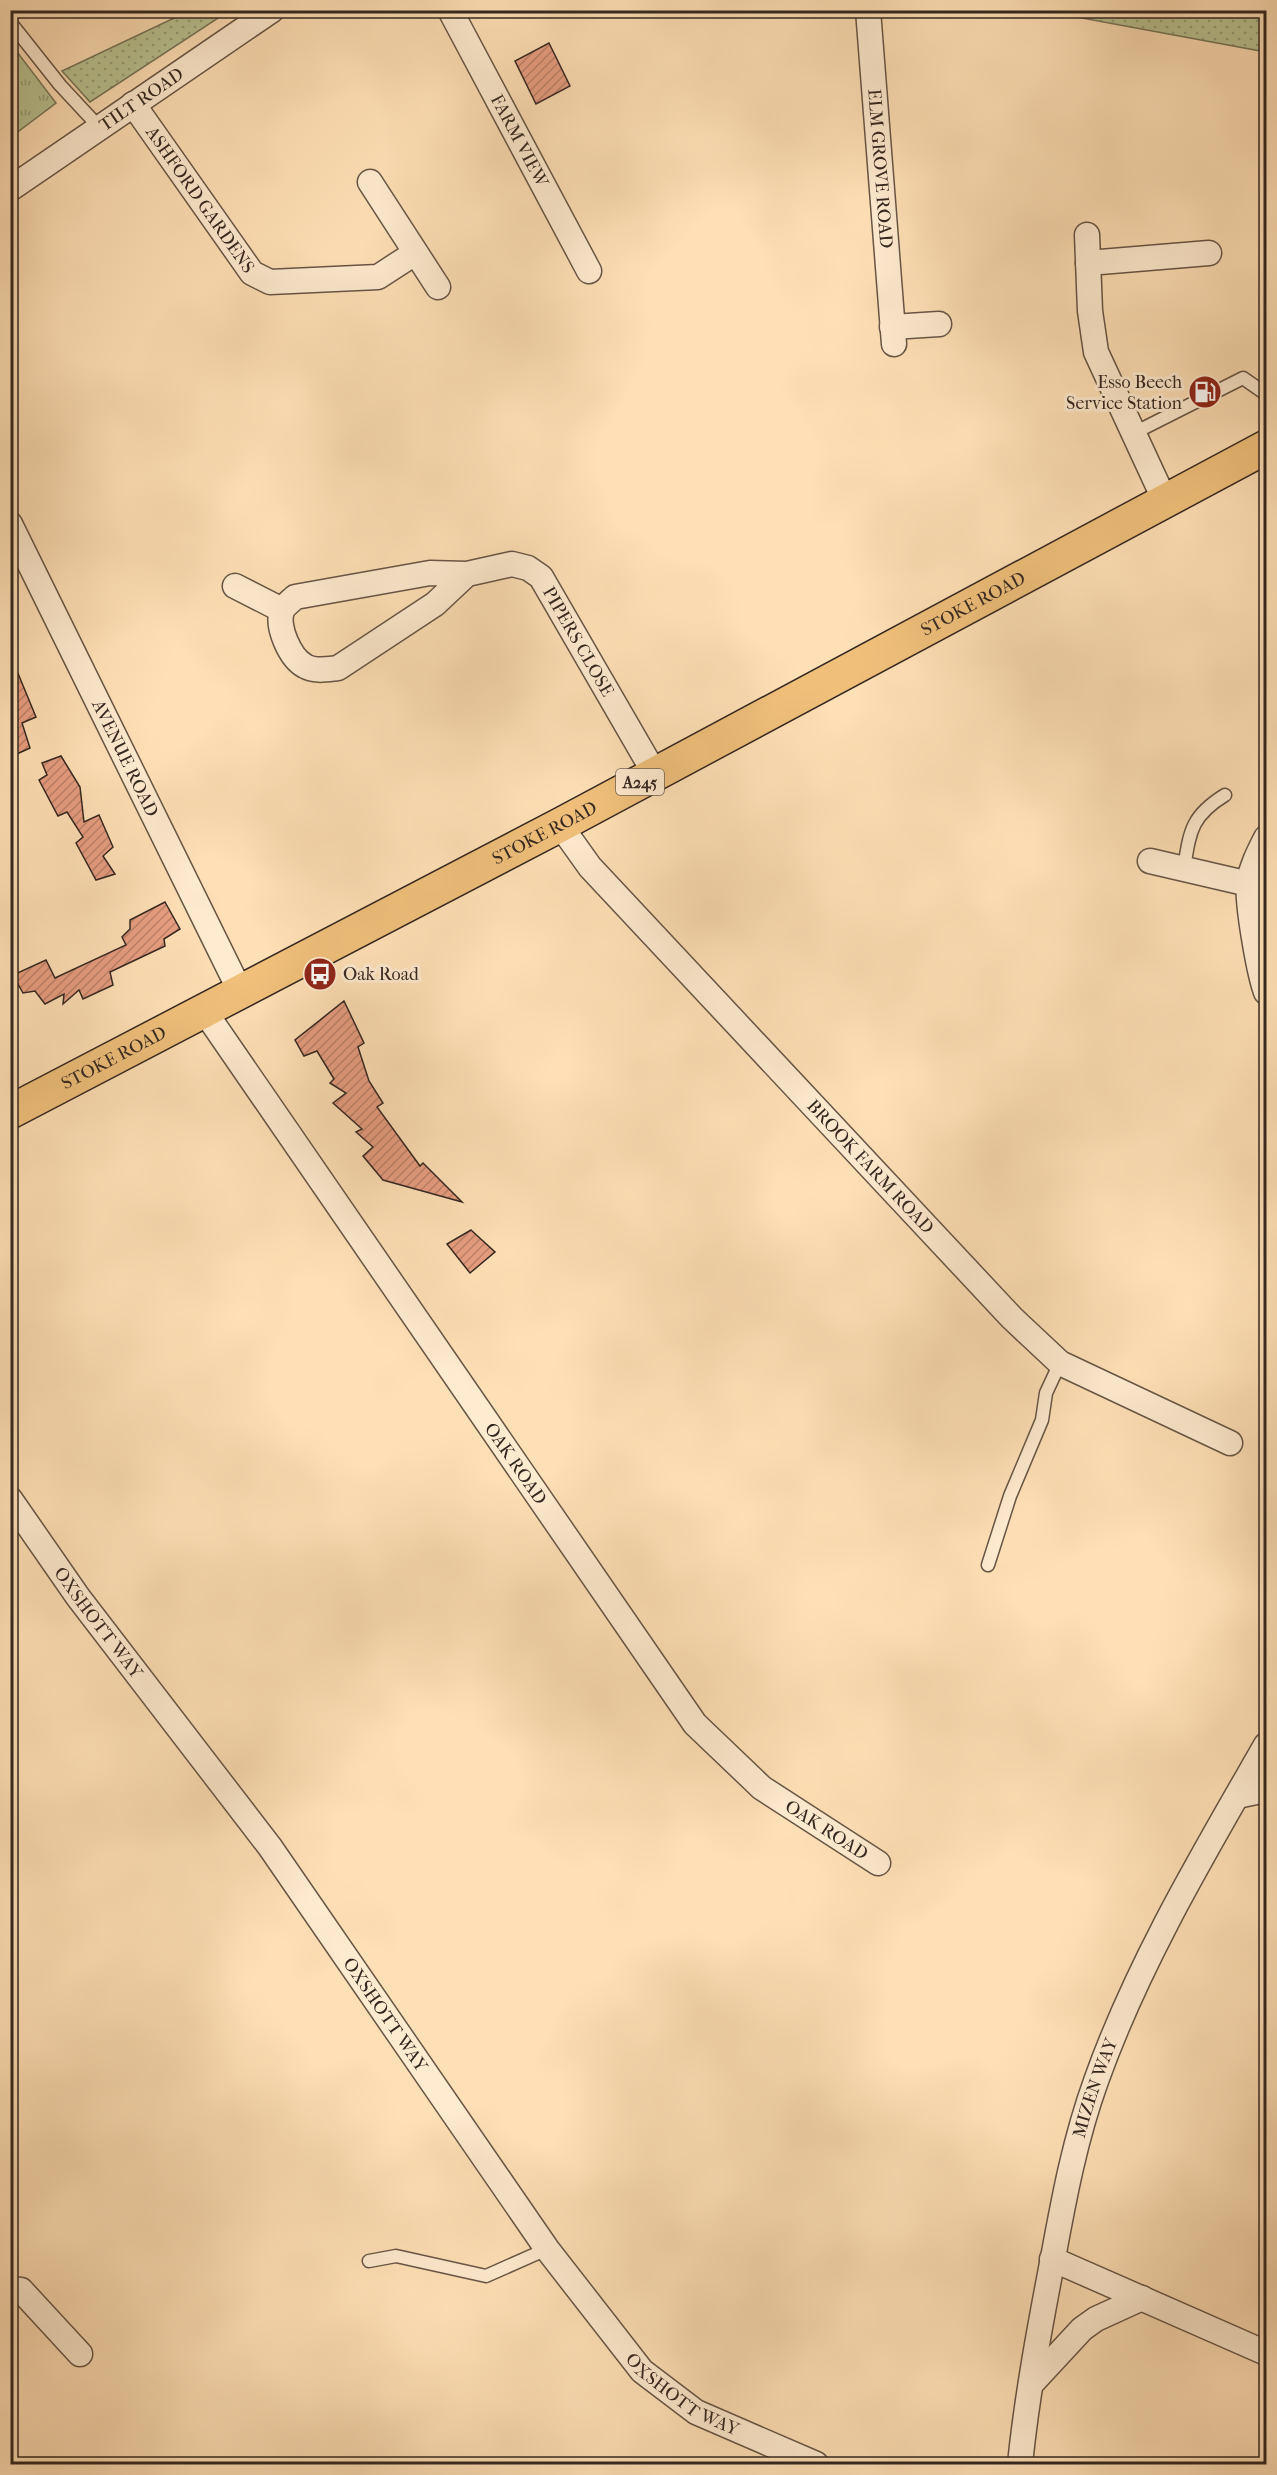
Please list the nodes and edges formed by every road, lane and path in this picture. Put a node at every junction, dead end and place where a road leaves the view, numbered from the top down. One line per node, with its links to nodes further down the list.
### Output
1 (272, 10): 5 (street, TILT ROAD)
2 (450, 10): 13 (street, FARM VIEW)
3 (867, 10): 15 (street, ELM GROVE ROAD)
4 (10, 22): 6 (lane)
5 (133, 104): 6 (street, TILT ROAD); 11 (street, ASHFORD GARDENS)
6 (99, 127): 8 (street, TILT ROAD)
7 (370, 182): 11 (street)
8 (10, 189)
9 (1087, 235): 12 (street)
10 (1209, 253): 12 (street)
11 (415, 254): 14 (street)
12 (1088, 263): 17 (street)
13 (589, 271)
14 (438, 287)
15 (939, 324)
16 (1266, 394): 17 (lane)
17 (1134, 434): 19 (street)
18 (1266, 447): 19 (main road, STOKE ROAD / A245)
19 (1165, 501): 24 (main road, STOKE ROAD / A245)
20 (13, 534): 32 (street, AVENUE ROAD)
21 (467, 574): 23 (street, PIPERS CLOSE); 23 (street); 24 (street, PIPERS CLOSE)
22 (235, 586): 23 (street)
23 (282, 610)
24 (655, 774): 26 (main road, STOKE ROAD / A245)
25 (1225, 795): 29 (lane)
26 (560, 825): 32 (main road, STOKE ROAD / A245); 35 (street, BROOK FARM ROAD)
27 (1266, 838): 30 (street)
28 (1150, 861): 29 (street)
29 (1184, 868): 30 (street)
30 (1249, 884): 31 (street)
31 (1266, 992)
32 (241, 993): 33 (main road, STOKE ROAD / A245)
33 (205, 1012): 34 (main road, STOKE ROAD / A245); 42 (street, OAK ROAD)
34 (10, 1112)
35 (1060, 1363): 36 (street, BROOK FARM ROAD); 38 (lane)
36 (1230, 1443)
37 (10, 1499): 43 (street, OXSHOTT WAY)
38 (988, 1565)
39 (1266, 1745): 41 (street, MIZEN WAY)
40 (1266, 1790): 41 (street)
41 (1237, 1796): 44 (street, MIZEN WAY)
42 (878, 1863)
43 (547, 2249): 45 (lane); 51 (street, OXSHOTT WAY)
44 (1053, 2259): 47 (street); 50 (street, MIZEN WAY)
45 (369, 2261)
46 (10, 2289): 49 (street)
47 (1142, 2298): 48 (street); 50 (street)
48 (1266, 2353)
49 (80, 2354)
50 (1031, 2384): 52 (street, MIZEN WAY)
51 (816, 2464)
52 (1020, 2464)

